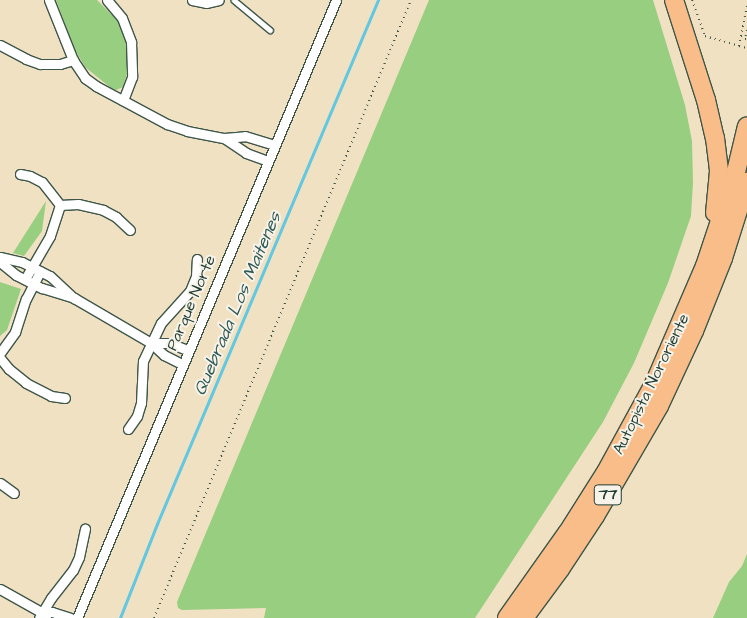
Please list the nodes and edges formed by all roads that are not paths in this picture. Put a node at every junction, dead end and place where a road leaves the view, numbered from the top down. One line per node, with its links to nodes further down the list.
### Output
1 (49, 0): 10 (street)
2 (107, 0): 11 (street)
3 (192, 0): 4 (street)
4 (219, 0)
5 (234, 0): 8 (lane)
6 (336, 0): 14 (street, Parque Norte)
7 (674, 0): 25 (highway)
8 (270, 30)
9 (0, 45): 10 (street)
10 (73, 60): 11 (street)
11 (123, 100): 13 (street)
12 (747, 126): 25 (highway, Autopista Nororiente / 77)
13 (224, 138): 14 (street); 15 (street)
14 (274, 145): 15 (street, Parque Norte)
15 (268, 161): 30 (street, Parque Norte)
16 (20, 174): 18 (street)
17 (747, 182): 22 (highway, Autopista Nororiente / 77)
18 (60, 205): 20 (street); 26 (street)
19 (747, 208): 22 (highway)
20 (130, 230)
21 (0, 257): 26 (street)
22 (723, 258): 44 (highway, Autopista Nororiente / 77)
23 (197, 259): 29 (street)
24 (0, 262): 27 (street)
25 (705, 266): 43 (highway, Autopista Nororiente / 77)
26 (36, 269): 27 (street); 28 (street)
27 (29, 282): 28 (street); 31 (street)
28 (74, 298): 29 (street)
29 (151, 343): 30 (street); 33 (street); 35 (street)
30 (187, 350): 33 (street, Parque Norte)
31 (0, 352)
32 (0, 358): 34 (street)
33 (182, 364): 42 (street, Parque Norte)
34 (65, 398)
35 (128, 429)
36 (0, 483): 37 (street)
37 (14, 493)
38 (85, 529): 40 (street)
39 (0, 589): 40 (street)
40 (42, 616): 41 (street)
41 (70, 618)
42 (76, 618)
43 (507, 618)
44 (524, 618)

